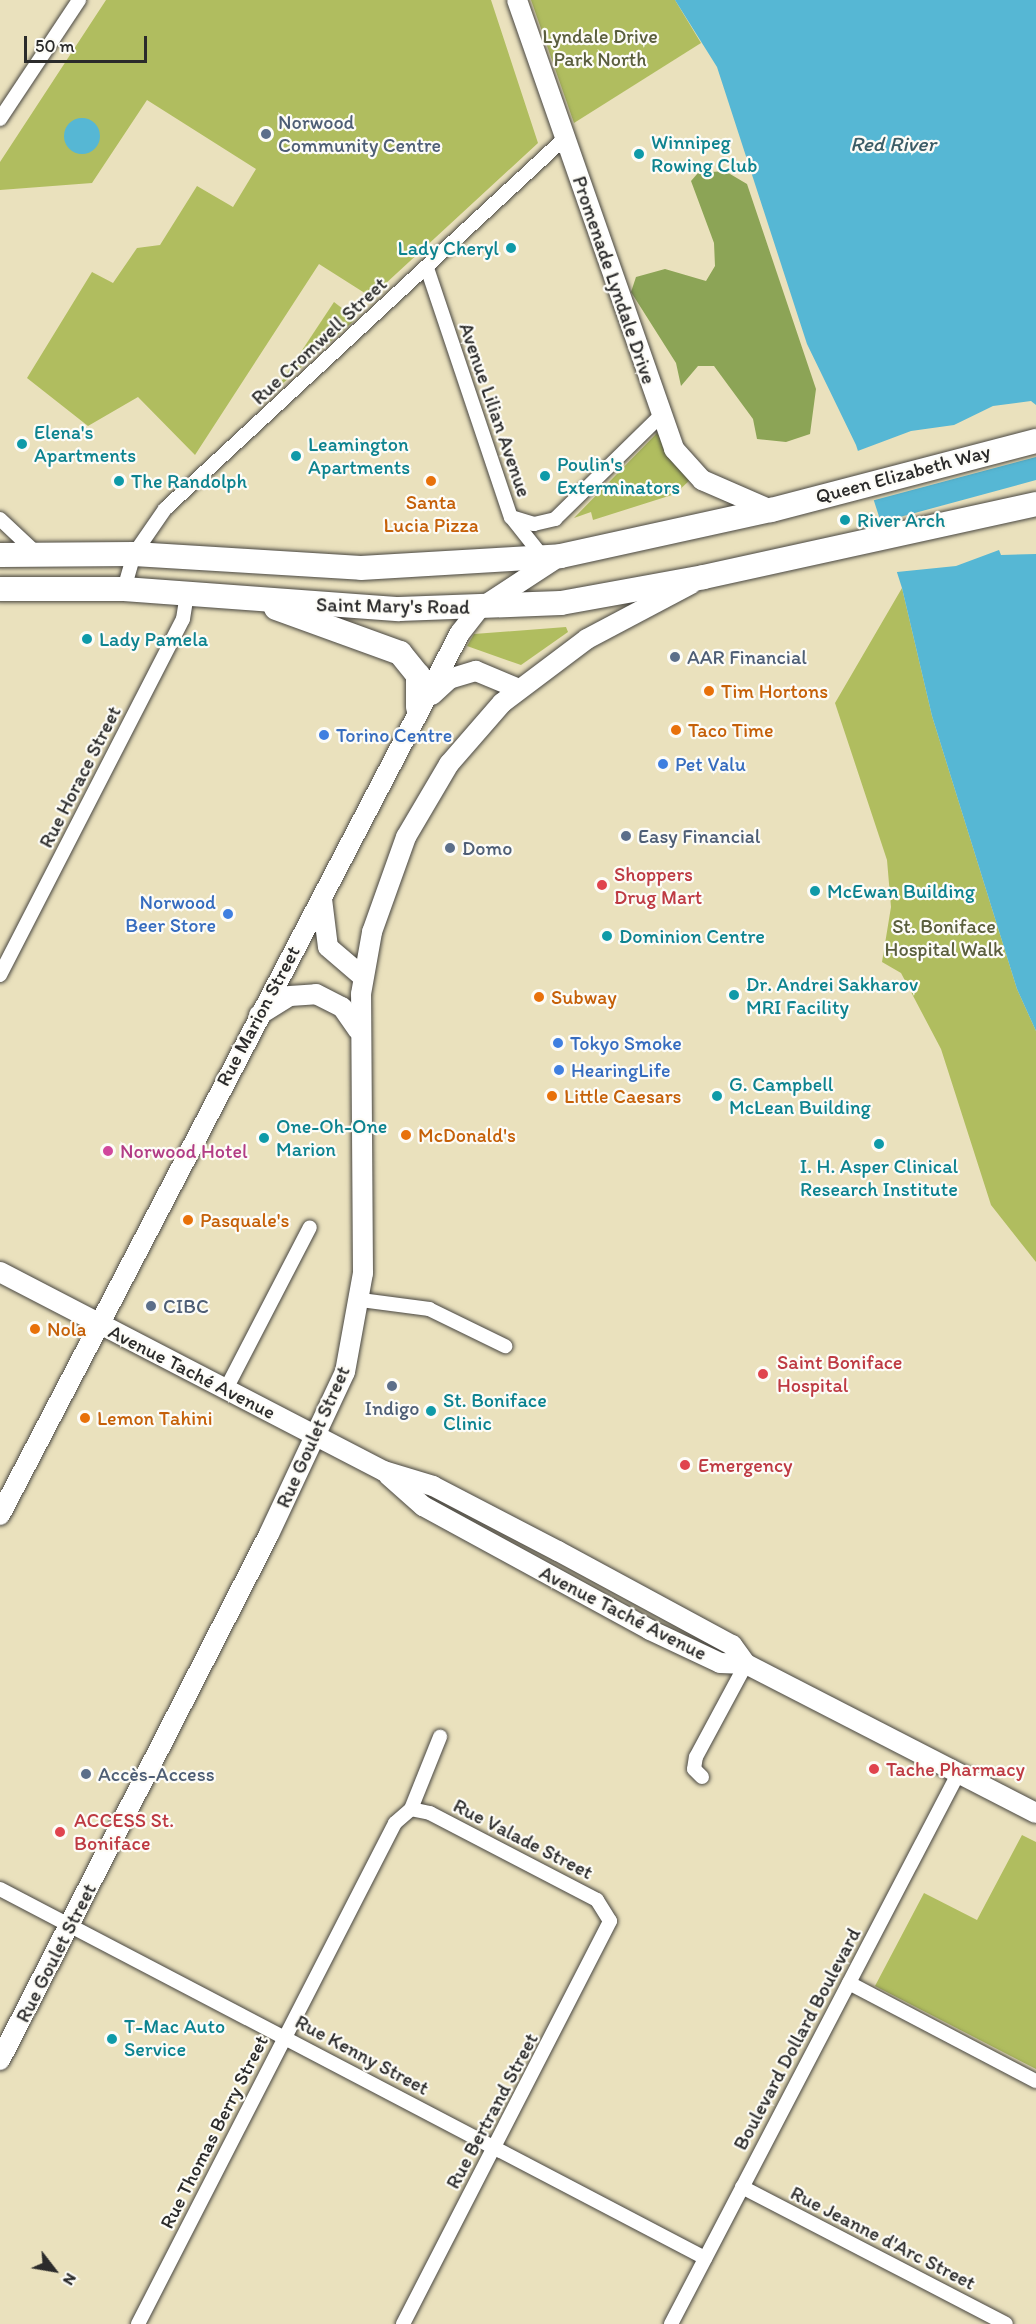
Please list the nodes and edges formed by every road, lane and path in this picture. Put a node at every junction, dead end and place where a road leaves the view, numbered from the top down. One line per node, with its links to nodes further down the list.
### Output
1 (79, 0): 3 (street)
2 (516, 0): 4 (main road, Promenade Lyndale Drive)
3 (0, 119)
4 (565, 138): 5 (street, Rue Cromwell Street); 6 (main road, Promenade Lyndale Drive)
5 (427, 268): 10 (street, Avenue Lilian Avenue); 13 (street, Rue Cromwell Street)
6 (660, 416): 9 (main road, Promenade Lyndale Drive); 10 (street)
7 (1036, 441): 9 (highway, Queen Elizabeth Way)
8 (1036, 504): 17 (highway, Saint Mary's Road)
9 (771, 510): 15 (highway, Saint Mary's Road)
10 (511, 517): 15 (street, Avenue Lilian Avenue)
11 (0, 519): 12 (street)
12 (35, 552): 13 (highway, Saint Mary's Road); 14 (highway, Saint Mary's Road)
13 (134, 554): 16 (highway, Saint Mary's Road); 19 (street, Rue Cromwell Street)
14 (0, 555)
15 (551, 556): 16 (highway, Saint Mary's Road); 23 (main road, Rue Marion Street)
16 (361, 568): 22 (highway)
17 (704, 577): 23 (highway, Saint Mary's Road); 24 (main road, Rue Goulet Street)
18 (0, 589): 19 (highway, Saint Mary's Road)
19 (124, 589): 20 (highway, Saint Mary's Road)
20 (187, 594): 21 (highway, Saint Mary's Road); 27 (street, Rue Horace Street)
21 (257, 600): 22 (highway, Saint Mary's Road); 25 (highway)
22 (329, 606): 23 (highway, Saint Mary's Road)
23 (479, 609): 25 (main road, Rue Marion Street)
24 (519, 689): 25 (main road); 28 (main road, Rue Goulet Street)
25 (418, 707): 26 (main road, Rue Marion Street)
26 (322, 893): 28 (main road); 29 (main road, Rue Marion Street)
27 (0, 975)
28 (363, 977): 30 (main road, Rue Goulet Street)
29 (258, 1016): 30 (main road); 34 (main road, Rue Marion Street)
30 (358, 1030): 33 (main road, Rue Goulet Street)
31 (310, 1227): 36 (street)
32 (0, 1272): 34 (main road, Avenue Taché Avenue)
33 (361, 1300): 35 (street); 37 (main road, Rue Goulet Street)
34 (99, 1324): 36 (main road, Avenue Taché Avenue); 39 (main road, Rue Marion Street)
35 (505, 1346)
36 (226, 1389): 37 (main road, Avenue Taché Avenue)
37 (317, 1435): 38 (main road, Avenue Taché Avenue); 50 (main road, Rue Goulet Street)
38 (384, 1471): 40 (main road, Avenue Taché Avenue); 41 (main road, Avenue Taché Avenue)
39 (0, 1515)
40 (558, 1551): 41 (main road); 42 (main road, Avenue Taché Avenue)
41 (546, 1574): 42 (main road, Avenue Taché Avenue)
42 (746, 1664): 44 (main road, Avenue Taché Avenue); 45 (street)
43 (440, 1737): 46 (street, Rue Thomas Berry Street)
44 (958, 1772): 47 (main road, Avenue Taché Avenue); 51 (street, Boulevard Dollard Boulevard)
45 (702, 1777)
46 (411, 1809): 49 (street, Rue Valade Street); 52 (street, Rue Thomas Berry Street)
47 (1036, 1814)
48 (0, 1889): 50 (street, Rue Kenny Street)
49 (610, 1914): 55 (street, Rue Bertrand Street)
50 (70, 1926): 52 (street, Rue Kenny Street); 53 (main road, Rue Goulet Street)
51 (849, 1983): 54 (street); 56 (street, Boulevard Dollard Boulevard)
52 (285, 2037): 55 (street, Rue Kenny Street); 58 (street, Rue Thomas Berry Street)
53 (0, 2060)
54 (1036, 2081)
55 (496, 2146): 57 (street, Rue Kenny Street); 59 (street, Rue Bertrand Street)
56 (742, 2187): 57 (street, Boulevard Dollard Boulevard); 61 (street, Rue Jeanne d'Arc Street)
57 (705, 2258): 60 (street, Boulevard Dollard Boulevard)
58 (138, 2324)
59 (403, 2324)
60 (671, 2324)
61 (1006, 2324)

